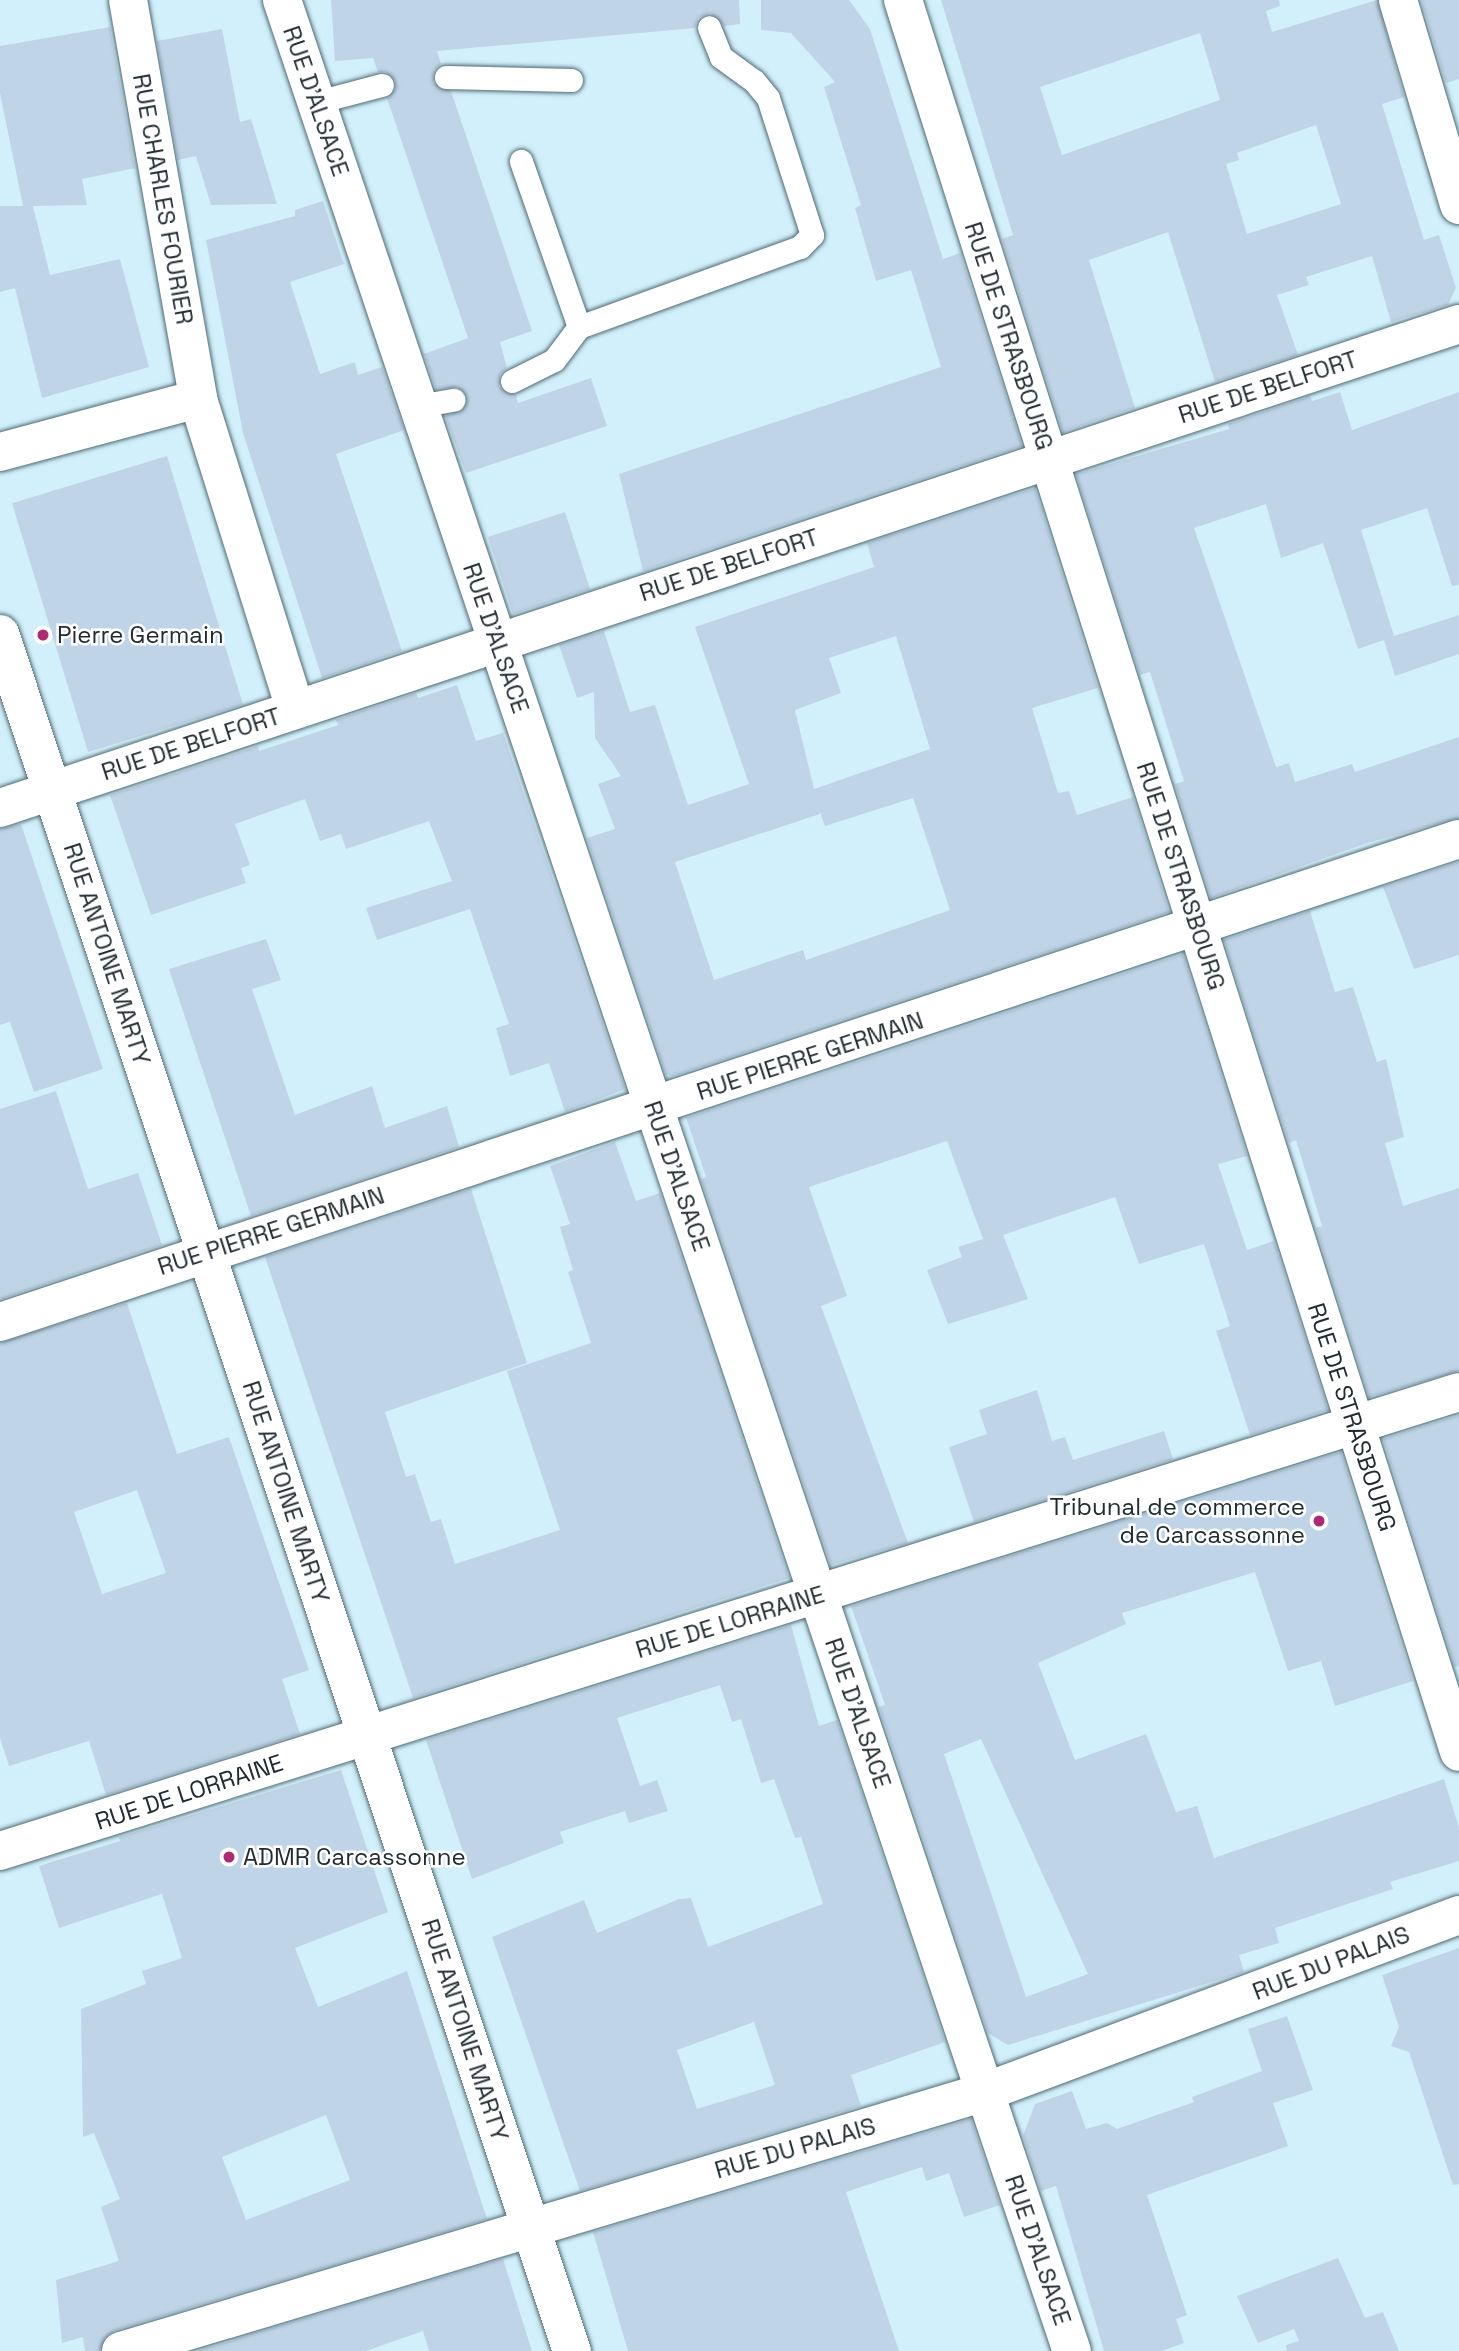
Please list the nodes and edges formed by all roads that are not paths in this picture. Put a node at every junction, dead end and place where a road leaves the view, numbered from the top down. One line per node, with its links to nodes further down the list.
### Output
1 (128, 0): 15 (street, RUE CHARLES FOURIER)
2 (282, 0): 9 (street, RUE D'ALSACE)
3 (902, 0): 17 (street, RUE DE STRASBOURG)
4 (1398, 0): 11 (street)
5 (709, 27): 13 (lane)
6 (446, 77): 7 (lane)
7 (571, 80)
8 (382, 85): 9 (lane)
9 (317, 102): 19 (street, RUE D'ALSACE)
10 (521, 161): 13 (lane)
11 (1459, 205)
12 (1459, 324): 17 (street, RUE DE BELFORT)
13 (579, 327): 14 (lane)
14 (512, 381)
15 (198, 399): 16 (street); 20 (street, RUE CHARLES FOURIER)
16 (0, 452)
17 (1049, 459): 19 (street, RUE DE BELFORT); 24 (street, RUE DE STRASBOURG)
18 (0, 634): 21 (street, RUE ANTOINE MARTY)
19 (498, 642): 20 (street, RUE DE BELFORT); 25 (street, RUE D'ALSACE)
20 (295, 709): 21 (street, RUE DE BELFORT)
21 (52, 790): 22 (street, RUE DE BELFORT); 26 (street, RUE ANTOINE MARTY)
22 (0, 808)
23 (1459, 839): 24 (street, RUE PIERRE GERMAIN)
24 (1197, 927): 25 (street, RUE PIERRE GERMAIN); 29 (street, RUE DE STRASBOURG)
25 (654, 1108): 26 (street, RUE PIERRE GERMAIN); 30 (street, RUE D'ALSACE)
26 (206, 1252): 27 (street, RUE PIERRE GERMAIN); 31 (street, RUE ANTOINE MARTY)
27 (0, 1322)
28 (1459, 1392): 29 (street, RUE DE LORRAINE)
29 (1354, 1422): 30 (street, RUE DE LORRAINE); 32 (street, RUE DE STRASBOURG)
30 (818, 1595): 31 (street, RUE DE LORRAINE); 35 (street, RUE D'ALSACE)
31 (367, 1735): 33 (street, RUE DE LORRAINE); 36 (street, RUE ANTOINE MARTY)
32 (1459, 1752)
33 (0, 1851)
34 (1459, 1915): 35 (street, RUE DU PALAIS)
35 (985, 2092): 36 (street, RUE DU PALAIS); 39 (street, RUE D'ALSACE)
36 (530, 2226): 37 (street, RUE DU PALAIS); 38 (street, RUE ANTOINE MARTY)
37 (121, 2351)
38 (572, 2351)
39 (1072, 2351)

